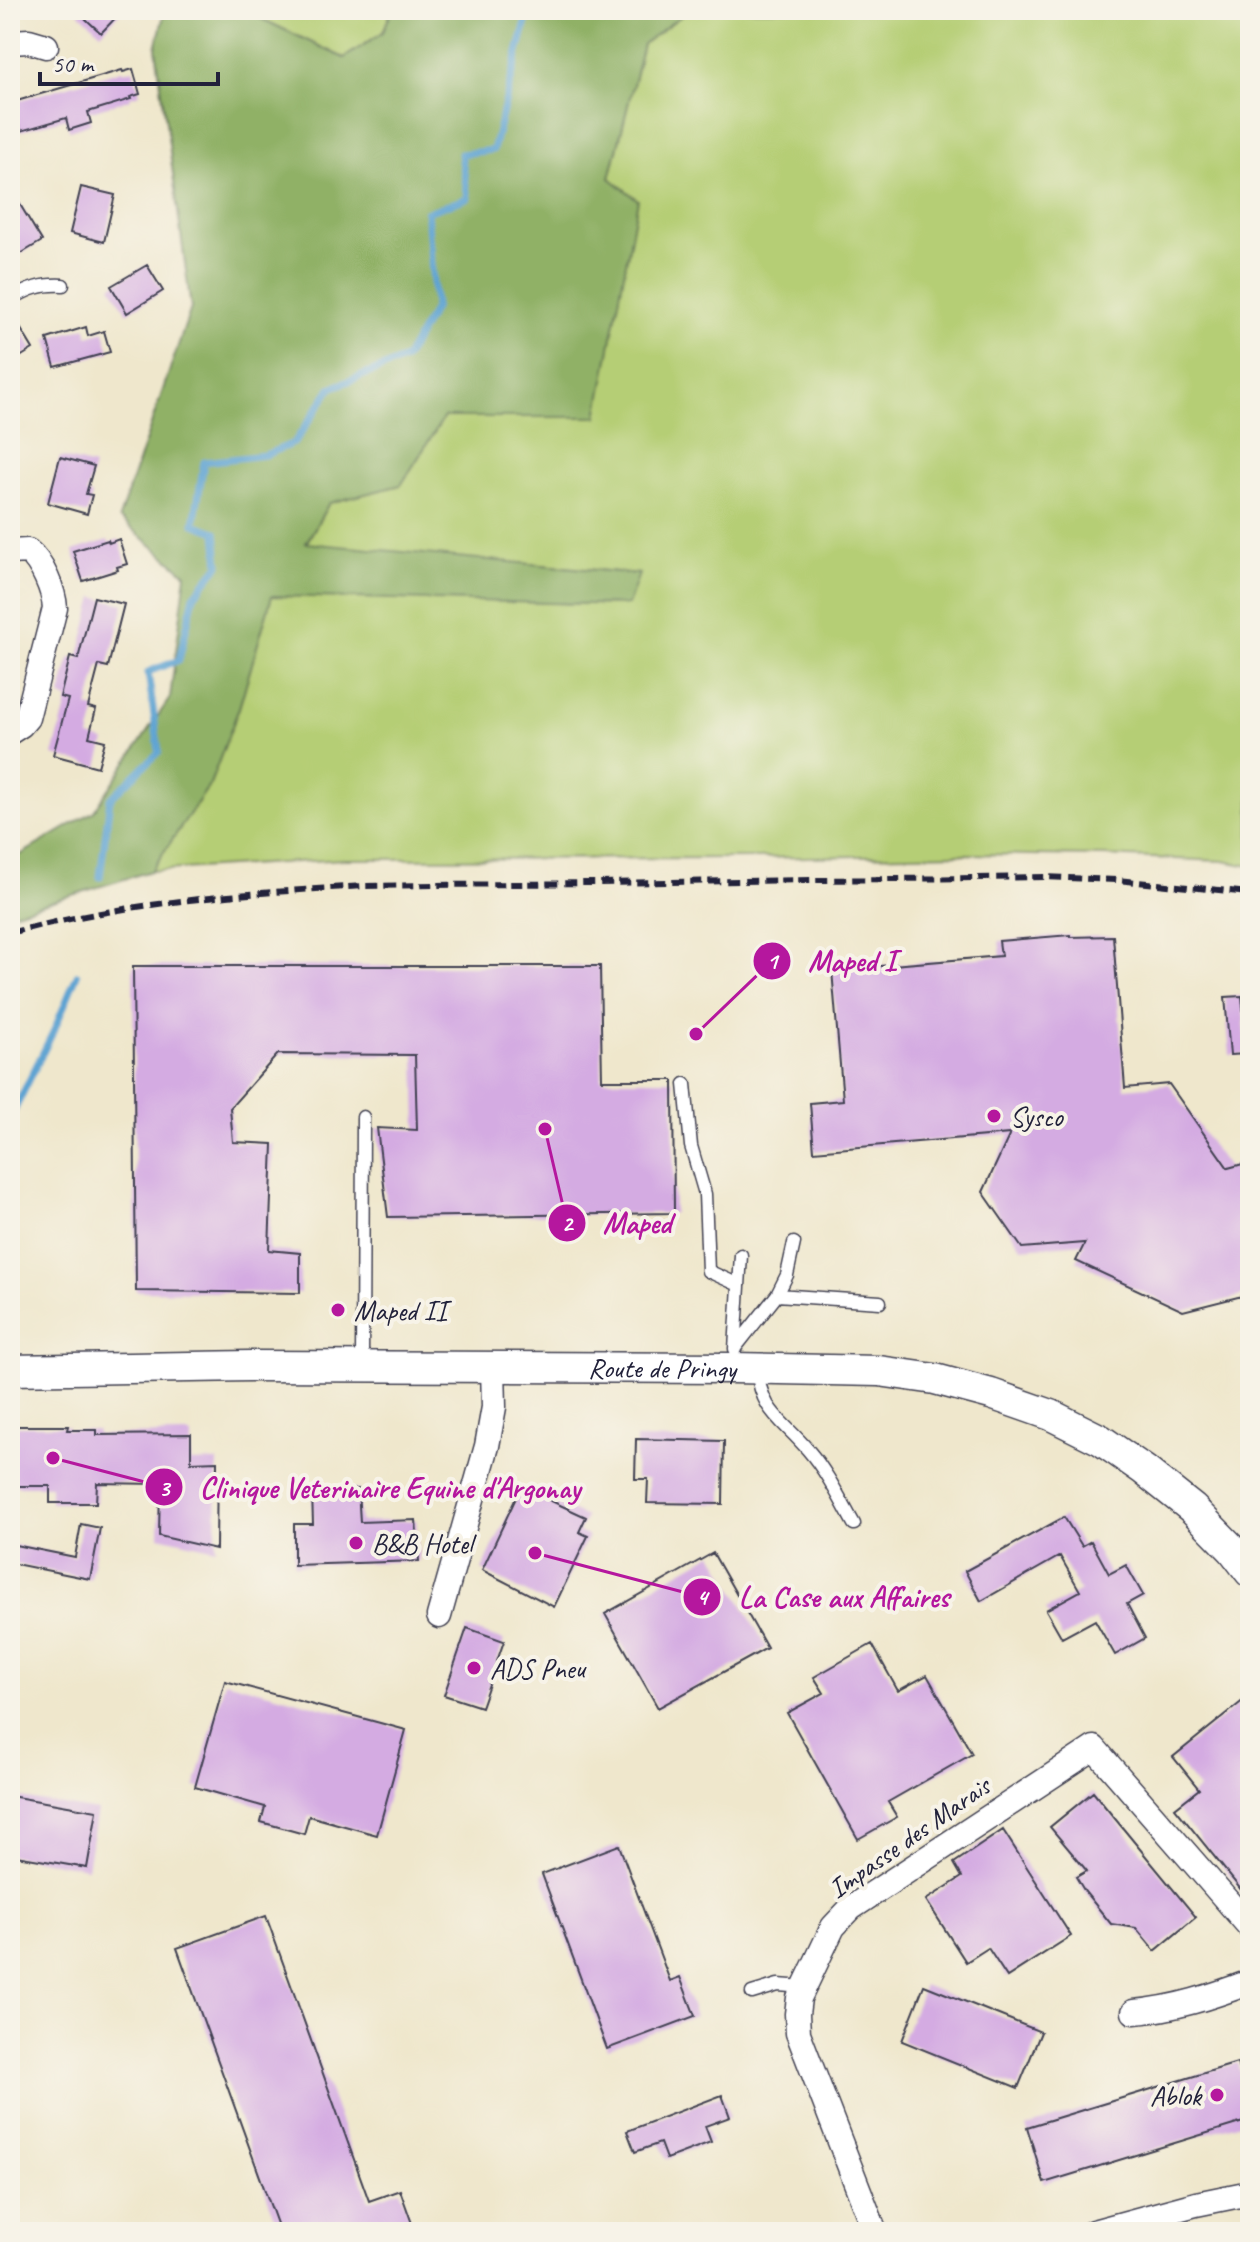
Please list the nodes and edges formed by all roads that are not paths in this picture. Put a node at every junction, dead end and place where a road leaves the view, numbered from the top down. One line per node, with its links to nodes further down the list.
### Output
1 (10, 42): 2 (street)
2 (46, 46)
3 (63, 285): 4 (lane)
4 (10, 300)
5 (10, 552): 6 (street)
6 (10, 732)
7 (685, 1084): 11 (lane)
8 (363, 1117): 15 (lane)
9 (794, 1243): 12 (lane)
10 (741, 1255): 11 (lane)
11 (739, 1285): 14 (lane)
12 (777, 1295): 13 (lane); 14 (lane)
13 (880, 1302)
14 (742, 1361): 16 (street, Route de Pringy); 18 (lane); 19 (street, Route de Pringy)
15 (362, 1367): 16 (street, Route de Pringy); 17 (street, Route de Pringy)
16 (493, 1367): 20 (street)
17 (10, 1370)
18 (854, 1524)
19 (1250, 1572)
20 (439, 1616)
21 (1250, 1927): 23 (street, Impasse des Marais)
22 (1250, 1982): 25 (street)
23 (804, 1987): 24 (lane); 27 (street, Impasse des Marais)
24 (752, 1993)
25 (1134, 2012)
26 (1250, 2193): 28 (street)
27 (875, 2232)
28 (1093, 2232)

